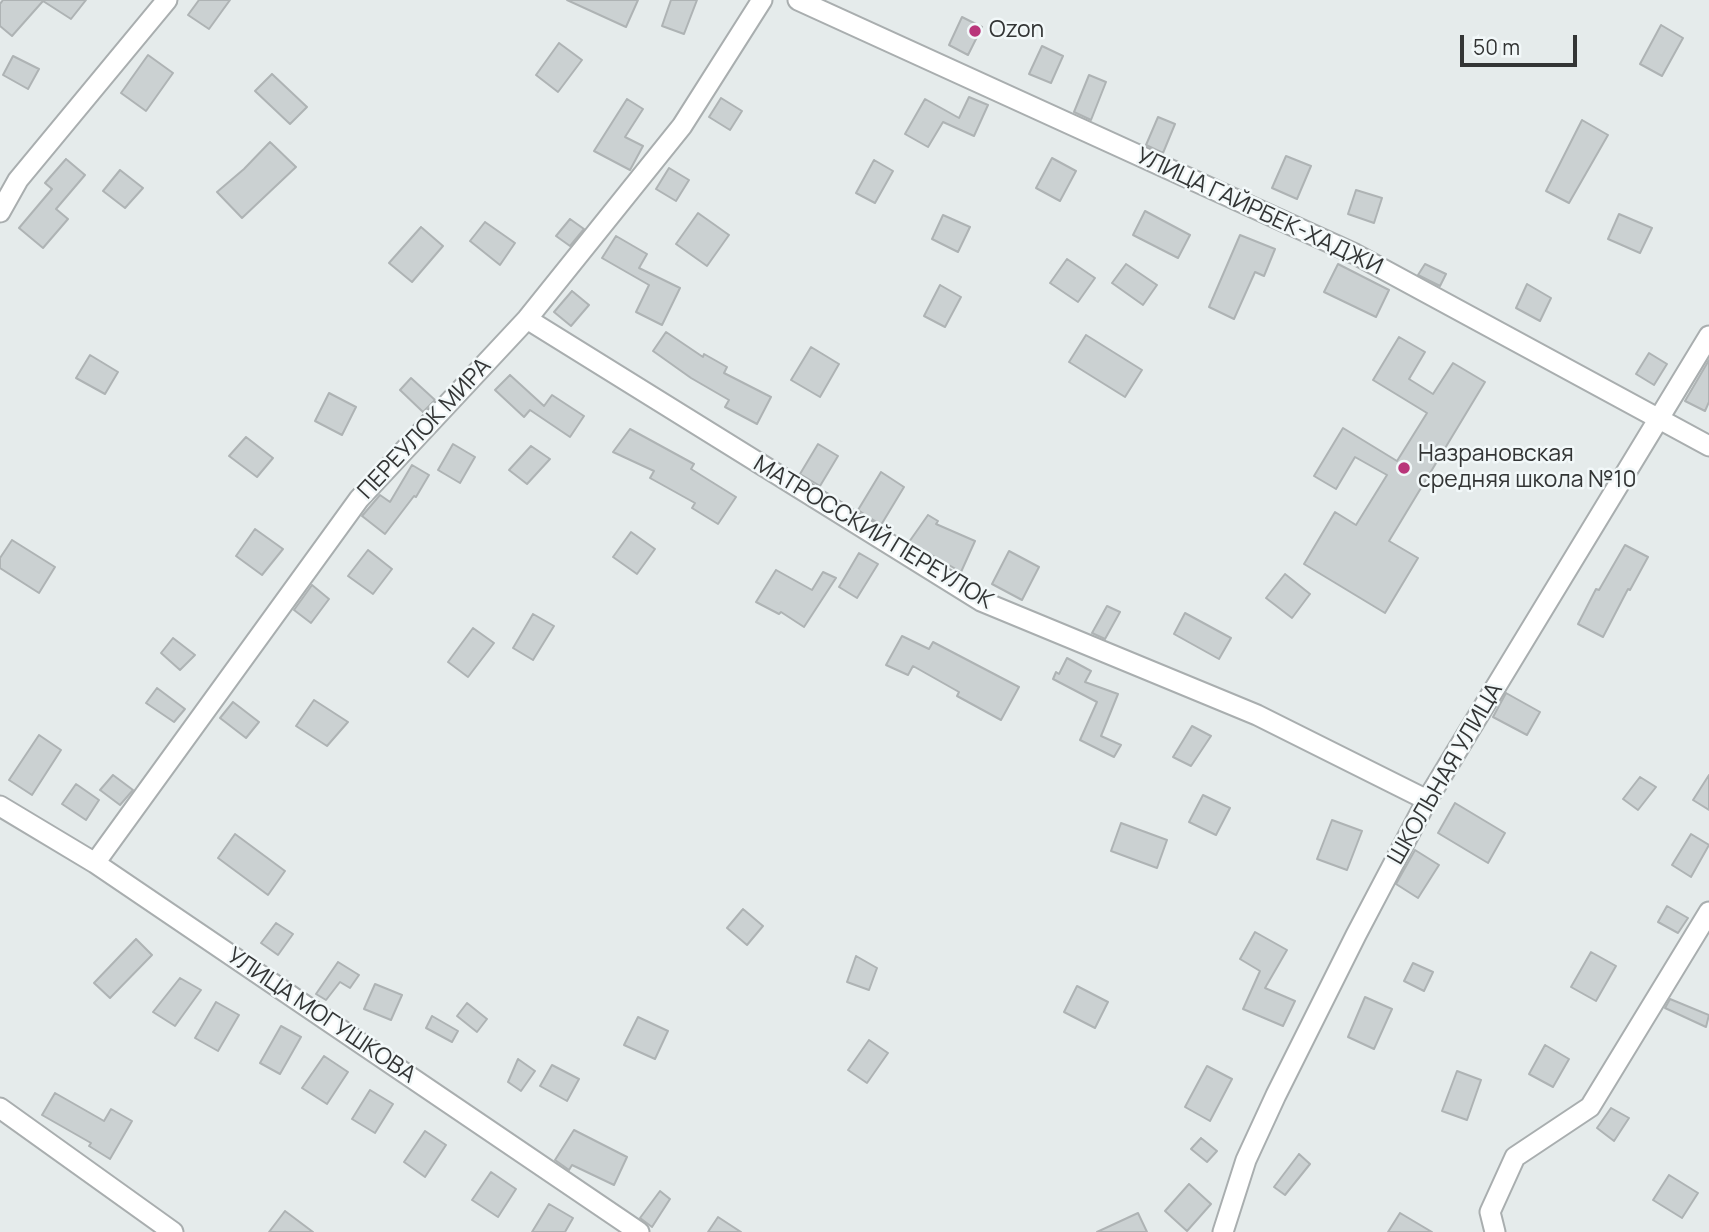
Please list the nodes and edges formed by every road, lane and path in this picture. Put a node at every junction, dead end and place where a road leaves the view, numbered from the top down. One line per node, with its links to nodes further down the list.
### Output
1 (167, 0): 4 (street)
2 (762, 0): 5 (street, ПЕРЕУЛОК МИРА)
3 (798, 0): 7 (street, УЛИЦА ГАЙРБЕК-ХАДЖИ)
4 (0, 212)
5 (527, 319): 9 (street, МАТРОССКИЙ ПЕРЕУЛОК); 11 (street, ПЕРЕУЛОК МИРА)
6 (1709, 336): 7 (street, ШКОЛЬНАЯ УЛИЦА)
7 (1658, 418): 8 (street, УЛИЦА ГАЙРБЕК-ХАДЖИ); 9 (street, ШКОЛЬНАЯ УЛИЦА)
8 (1709, 446)
9 (1427, 800): 16 (street, ШКОЛЬНАЯ УЛИЦА)
10 (0, 806): 11 (street, УЛИЦА МОГУШКОВА)
11 (94, 863): 15 (street, УЛИЦА МОГУШКОВА)
12 (1709, 912): 17 (street)
13 (0, 1108): 14 (street)
14 (173, 1232)
15 (639, 1232)
16 (1223, 1232)
17 (1496, 1232)

